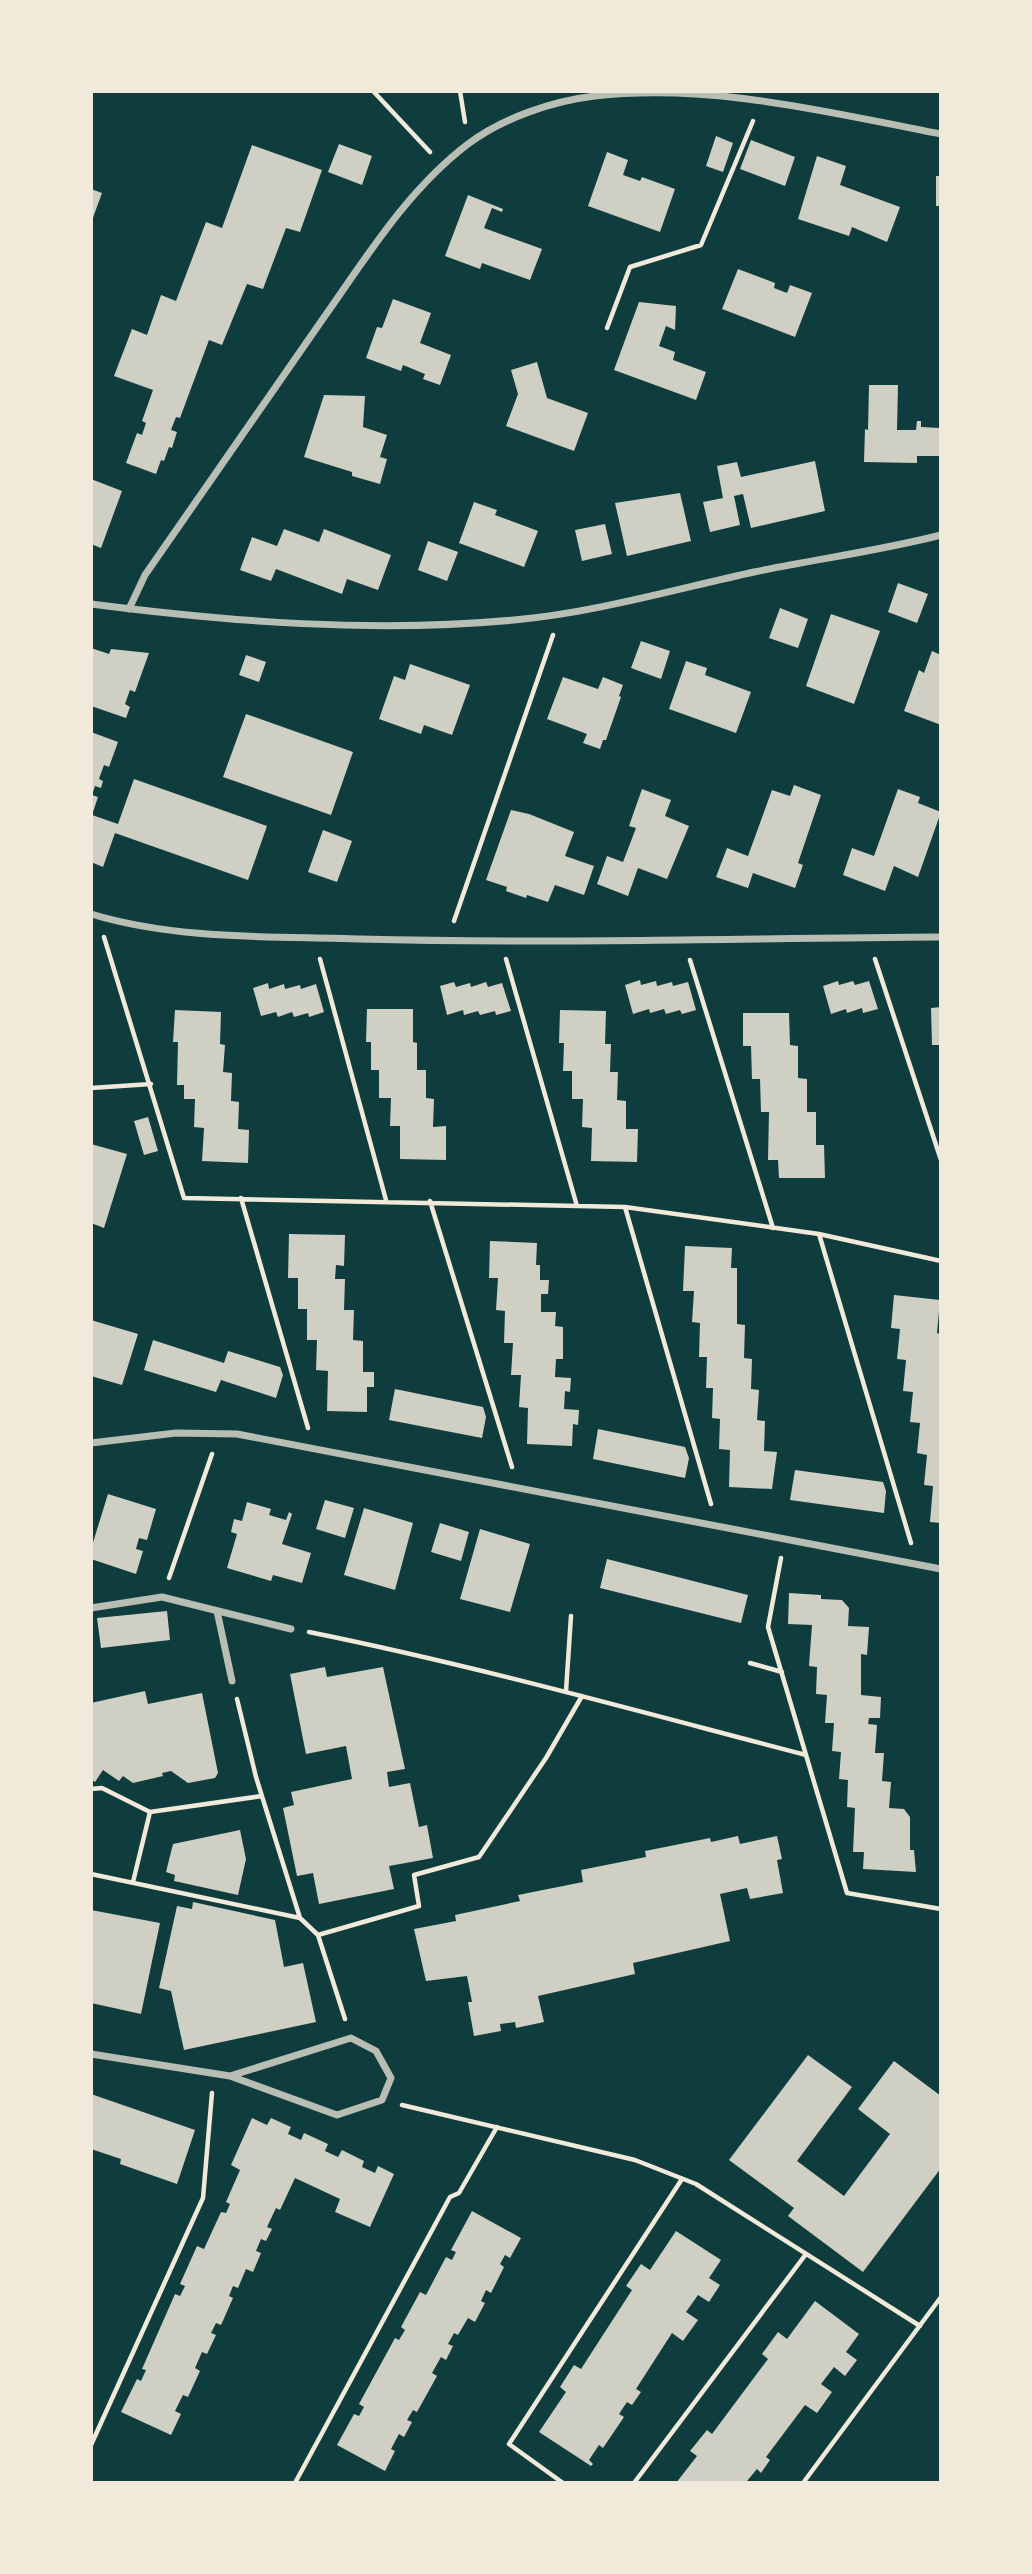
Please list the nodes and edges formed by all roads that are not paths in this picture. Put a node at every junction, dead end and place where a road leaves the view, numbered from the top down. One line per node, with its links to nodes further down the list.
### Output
1 (941, 134): 4 (street)
2 (941, 535): 4 (street)
3 (91, 604): 4 (street)
4 (129, 609)
5 (94, 915): 6 (street)
6 (941, 937)
7 (91, 1443): 8 (street)
8 (941, 1569)
9 (91, 1608): 10 (street)
10 (217, 1611): 11 (street); 12 (street)
11 (291, 1629)
12 (232, 1681)
13 (91, 2054): 14 (street)
14 (230, 2076): 14 (street)

